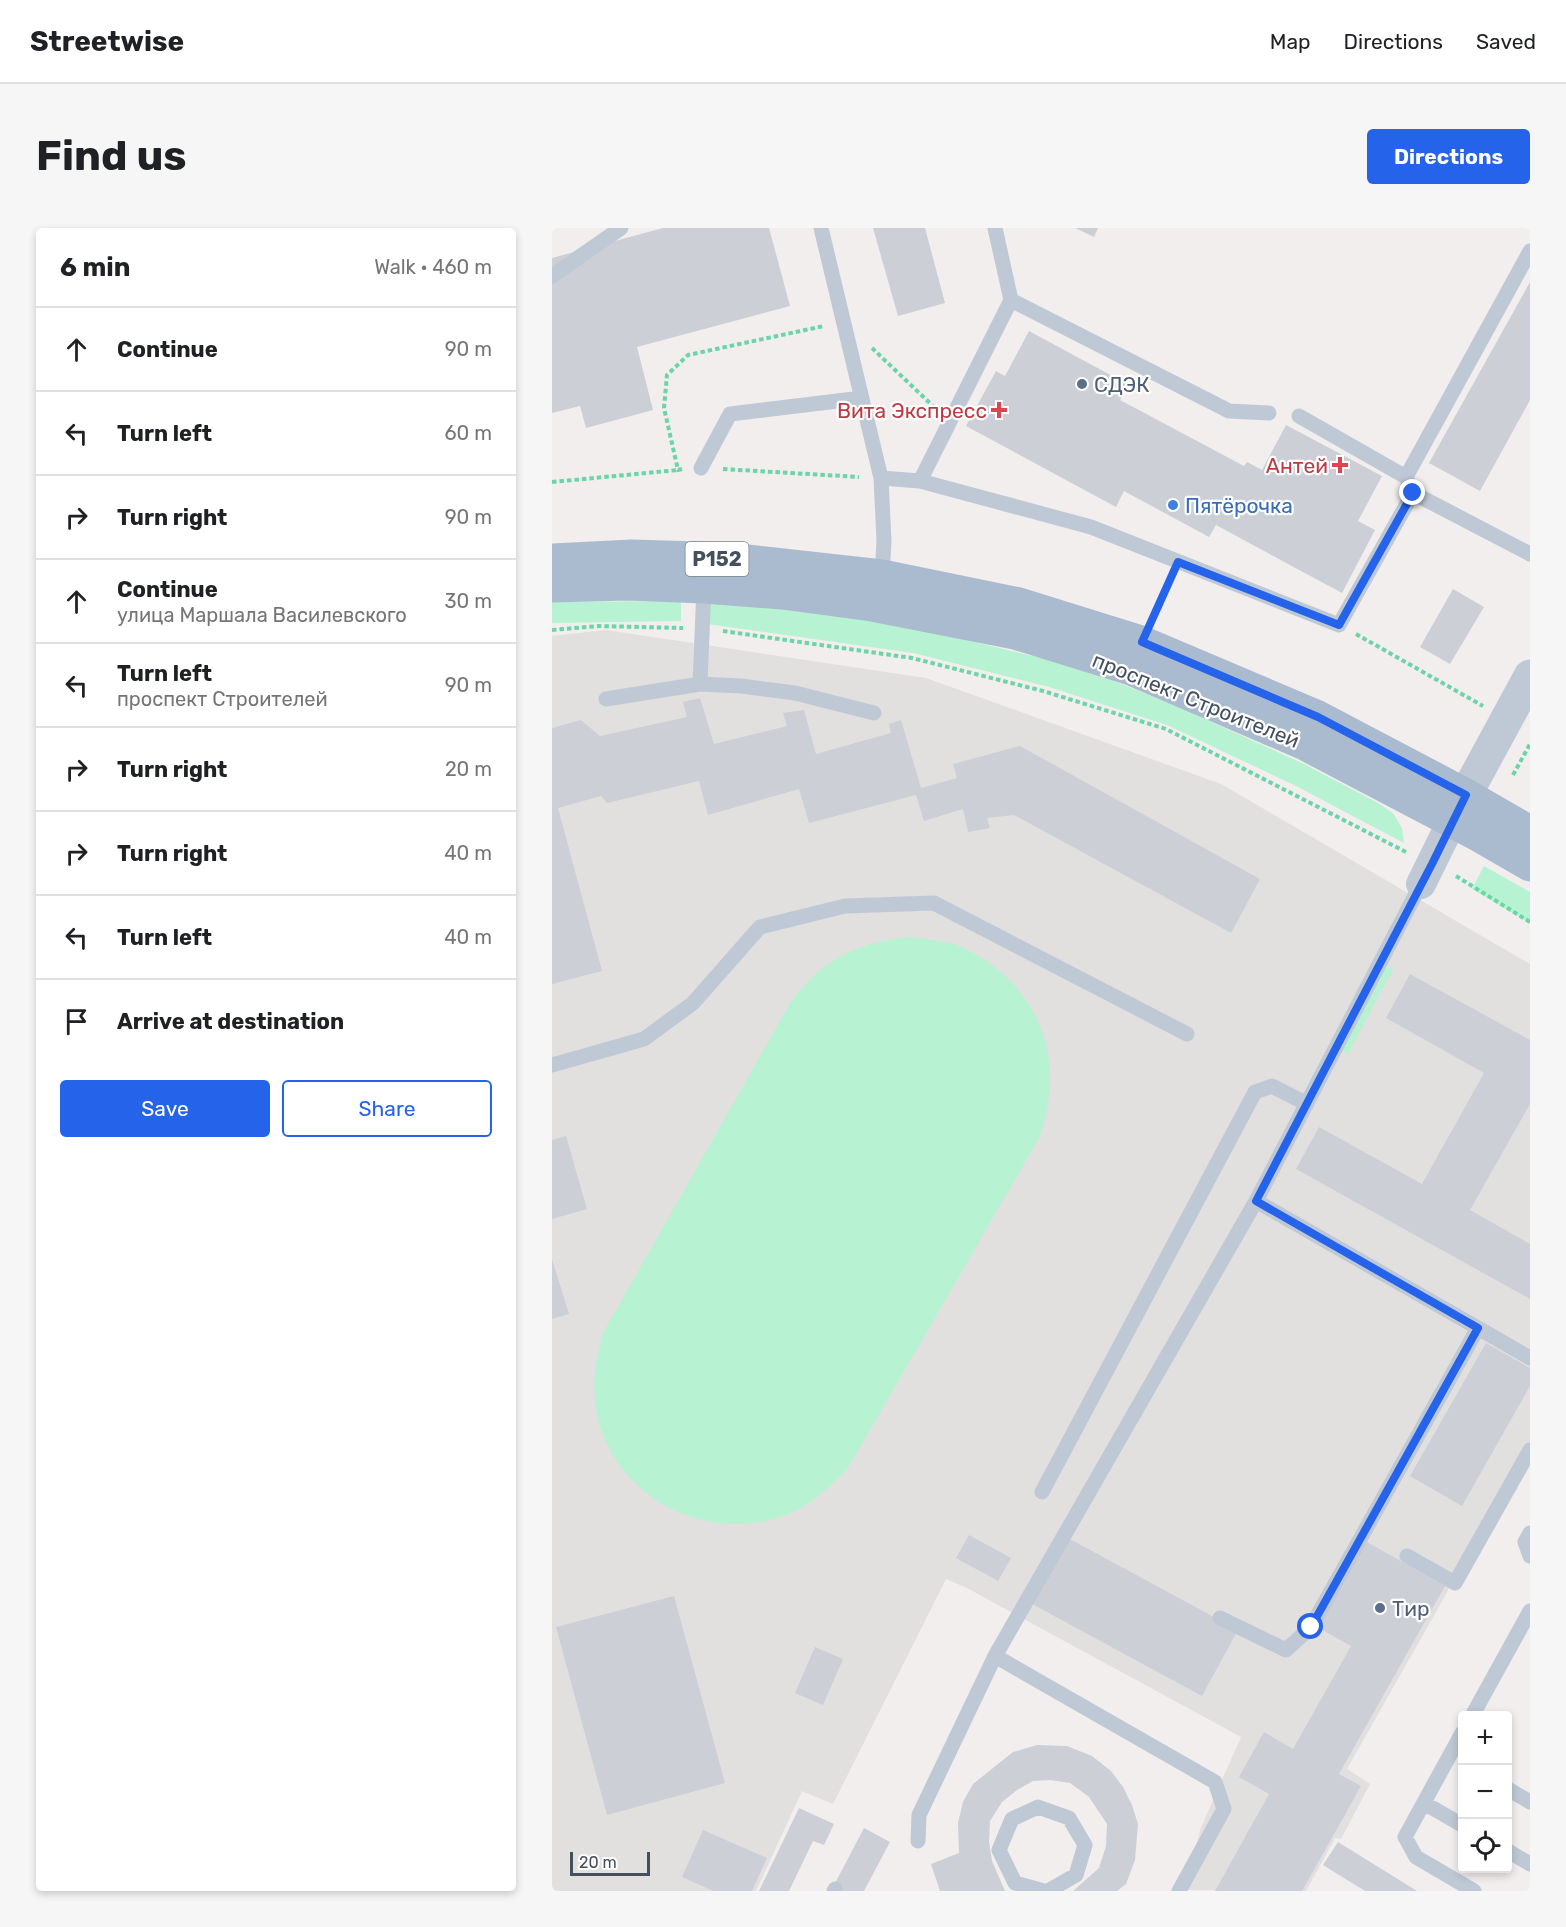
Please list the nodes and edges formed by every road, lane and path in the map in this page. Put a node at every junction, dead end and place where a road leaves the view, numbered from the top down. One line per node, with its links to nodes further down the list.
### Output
1 (621, 228): 5 (lane)
2 (821, 228): 7 (lane)
3 (995, 228): 6 (lane)
4 (1530, 251): 14 (lane)
5 (552, 276)
6 (1011, 300): 9 (lane); 11 (lane)
7 (844, 322): 8 (lane); 11 (path)
8 (862, 398): 12 (lane); 15 (lane)
9 (1269, 413)
10 (1299, 416): 14 (lane)
11 (950, 422): 16 (lane)
12 (701, 468)
13 (678, 470): 17 (path)
14 (1406, 477): 18 (lane)
15 (881, 478): 16 (lane); 22 (lane)
16 (920, 481): 21 (lane)
17 (552, 482)
18 (1413, 493): 19 (lane); 25 (lane)
19 (1530, 554)
20 (552, 560): 22 (main road, проспект Строителей / Р152)
21 (1178, 562): 25 (lane); 28 (path)
22 (882, 576): 28 (main road, проспект Строителей / Р152)
23 (552, 586): 24 (main road, проспект Строителей / Р152)
24 (704, 587): 26 (lane); 34 (main road, проспект Строителей / Р152)
25 (1339, 625): 33 (path)
26 (701, 628): 27 (path); 30 (lane); 37 (path)
27 (552, 630)
28 (1142, 642): 34 (main road, проспект Строителей / Р152)
29 (1530, 676): 33 (street)
30 (700, 684): 31 (lane); 32 (lane)
31 (606, 699)
32 (874, 713)
33 (1505, 719): 34 (street)
34 (1459, 808): 35 (main road, проспект Строителей / Р152); 36 (main road, проспект Строителей / Р152); 37 (street)
35 (1530, 832)
36 (1530, 865)
37 (1427, 874): 38 (path); 41 (lane)
38 (1530, 922)
39 (1187, 1034): 40 (lane)
40 (552, 1065)
41 (1307, 1104): 42 (lane); 46 (lane)
42 (1256, 1201): 43 (lane); 52 (lane)
43 (1478, 1328): 44 (lane); 51 (lane)
44 (1530, 1358)
45 (1530, 1450): 49 (lane)
46 (1042, 1492)
47 (1530, 1533): 48 (lane)
48 (1530, 1556)
49 (1407, 1557)
50 (1530, 1611): 53 (lane)
51 (1220, 1618)
52 (995, 1656): 59 (lane); 64 (lane)
53 (1475, 1711)
54 (1456, 1760): 57 (lane)
55 (1512, 1791): 56 (lane)
56 (1530, 1802)
57 (1424, 1803): 58 (lane); 65 (lane)
58 (1458, 1823)
59 (918, 1842)
60 (1512, 1853): 61 (lane)
61 (1530, 1864)
62 (1012, 1887): 63 (lane); 63 (lane)
63 (1046, 1891)
64 (1179, 1891)
65 (1474, 1891)

